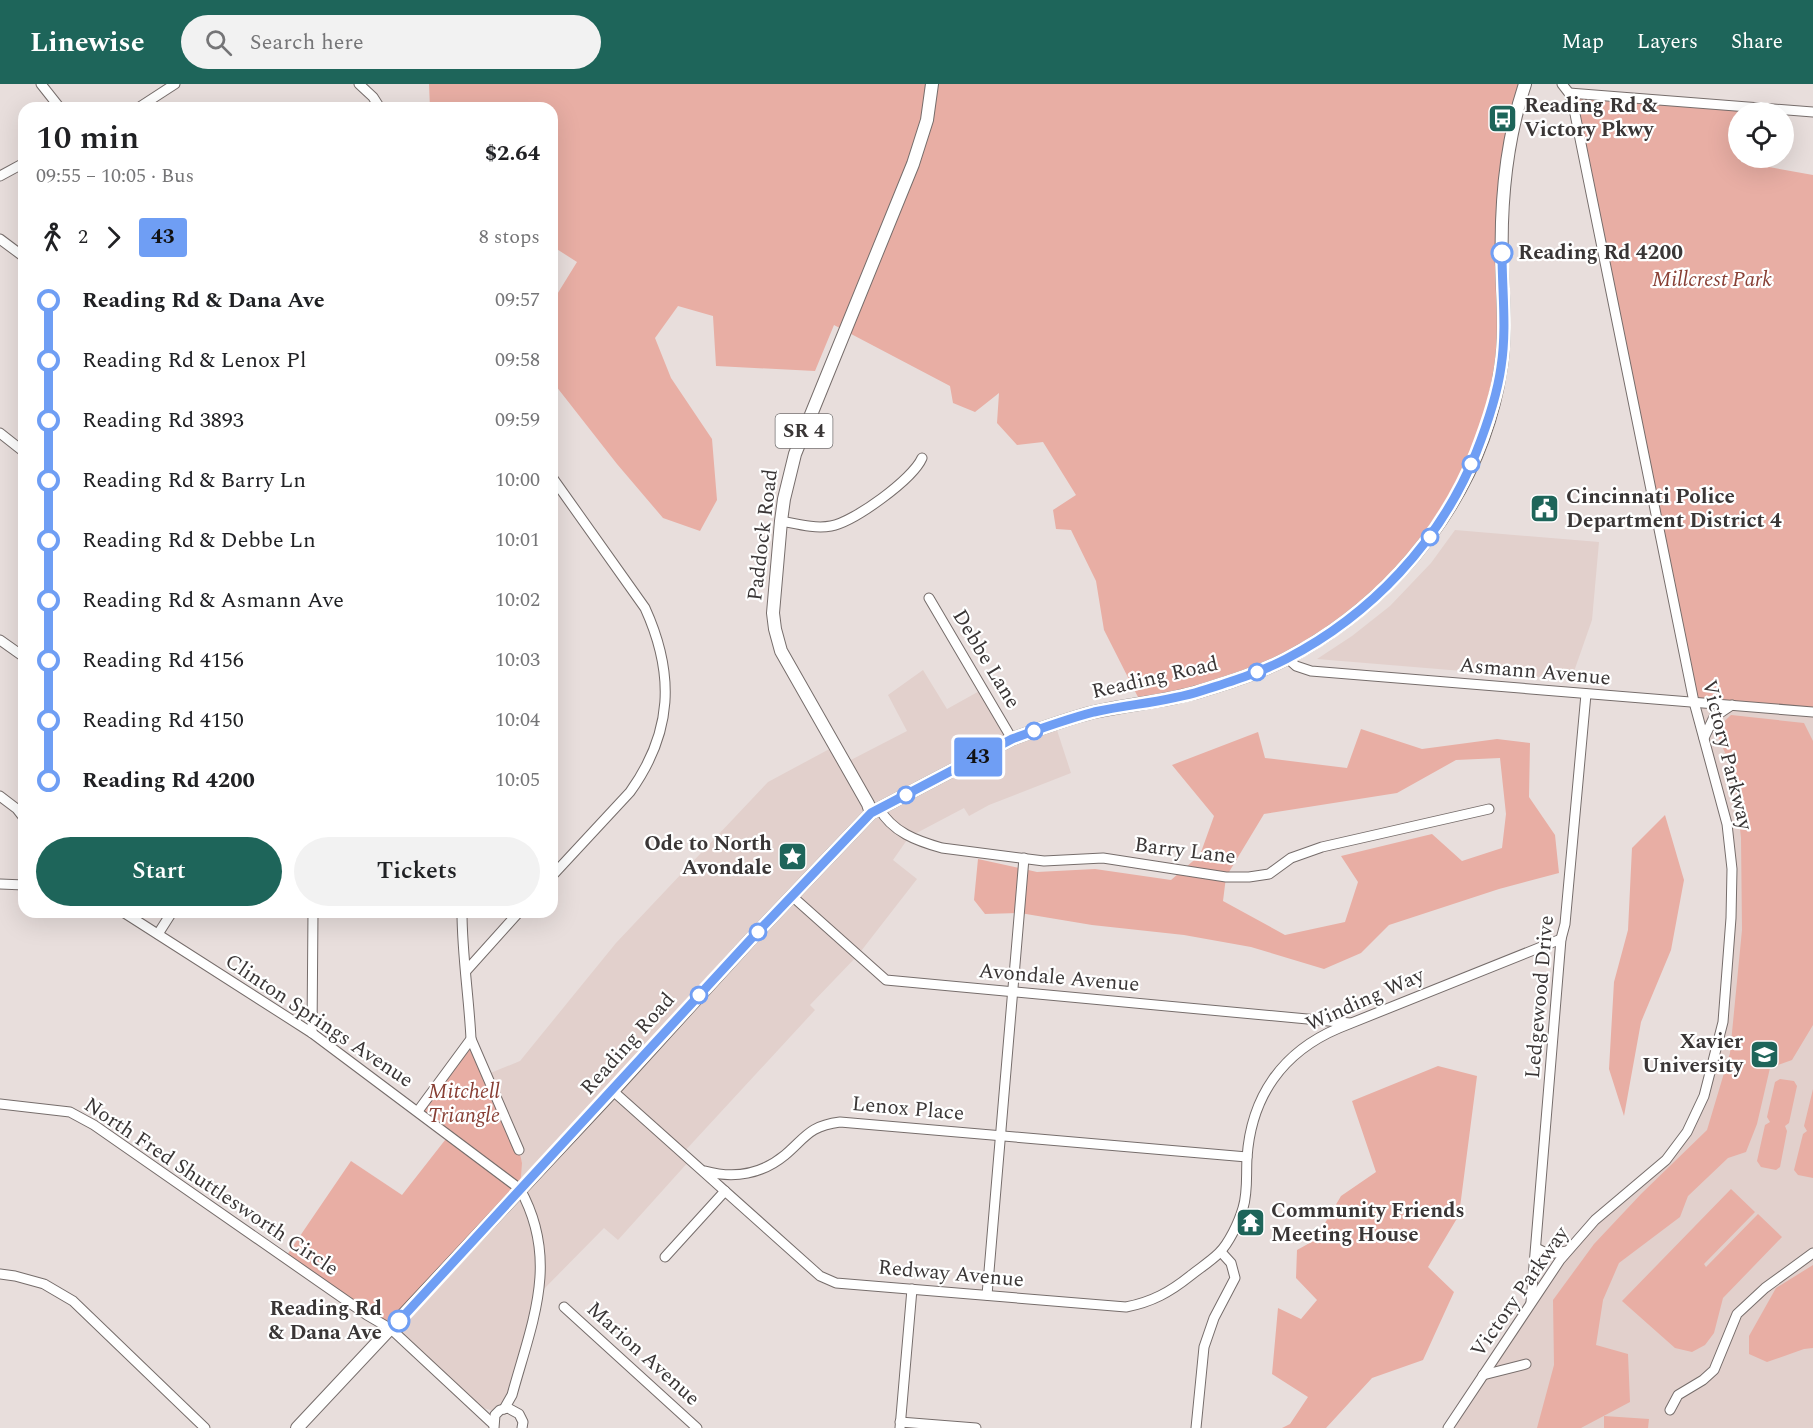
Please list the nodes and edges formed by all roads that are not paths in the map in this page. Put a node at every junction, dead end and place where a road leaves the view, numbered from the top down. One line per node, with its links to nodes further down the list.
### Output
1 (41, 84): 8 (street)
2 (175, 84): 9 (street)
3 (359, 84): 10 (street)
4 (932, 84): 20 (main road, Paddock Road / SR 4)
5 (1525, 84): 24 (main road, Reading Road)
6 (1562, 84): 7 (street, Victory Parkway)
7 (1569, 93): 11 (street); 26 (street, Victory Parkway)
8 (55, 102)
9 (147, 102)
10 (376, 102)
11 (1813, 112)
12 (18, 166): 13 (street)
13 (0, 176)
14 (0, 239): 15 (street)
15 (18, 252)
16 (0, 433): 17 (street)
17 (18, 447)
18 (922, 458): 20 (street)
19 (558, 485): 36 (street)
20 (781, 522): 34 (main road, Paddock Road / SR 4)
21 (929, 598): 30 (street, Debbe Lane)
22 (0, 640): 23 (street)
23 (18, 653)
24 (1287, 658): 25 (street, Asmann Avenue); 30 (main road, Reading Road)
25 (1586, 694): 26 (street, Asmann Avenue); 46 (street, Ledgewood Drive)
26 (1694, 702): 27 (street, Asmann Avenue); 29 (street, Victory Parkway)
27 (1732, 705): 28 (street, Asmann Avenue); 29 (street)
28 (1813, 712)
29 (1704, 738): 62 (street, Victory Parkway)
30 (1012, 739): 34 (main road, Reading Road)
31 (0, 796): 33 (street)
32 (1489, 809): 35 (street, Barry Lane)
33 (18, 810)
34 (875, 811): 35 (street, Barry Lane); 39 (main road, Reading Road)
35 (1024, 858): 48 (street)
36 (558, 870)
37 (0, 884): 38 (street)
38 (18, 885)
39 (793, 897): 48 (street, Avondale Avenue); 52 (main road, Reading Road)
40 (133, 918): 45 (street, Clinton Springs Avenue)
41 (168, 918): 45 (street)
42 (313, 918): 50 (street)
43 (462, 918): 47 (street)
44 (514, 918): 47 (street)
45 (158, 934): 50 (street, Clinton Springs Avenue)
46 (1561, 939): 49 (street, Winding Way); 61 (street, Ledgewood Drive)
47 (466, 971): 51 (street)
48 (1012, 991): 49 (street, Avondale Avenue); 55 (street)
49 (1354, 1023): 57 (street, Winding Way)
50 (312, 1033): 54 (street, Clinton Springs Avenue)
51 (471, 1039): 54 (street); 56 (street)
52 (612, 1091): 58 (street); 59 (main road, Reading Road)
53 (0, 1104): 71 (street, North Fred Shuttlesworth Circle)
54 (418, 1111): 59 (street, Clinton Springs Avenue)
55 (1000, 1135): 57 (street, Lenox Place); 58 (street, Lenox Place); 68 (street)
56 (519, 1150)
57 (1247, 1158): 63 (street, Winding Way)
58 (702, 1171): 60 (street, Redway Avenue)
59 (520, 1190): 71 (main road, Reading Road); 74 (street, Clinton Springs Avenue)
60 (725, 1191): 65 (street); 67 (street, Redway Avenue)
61 (1536, 1248): 62 (street); 69 (street, Ledgewood Drive)
62 (1567, 1251): 69 (street, Victory Parkway)
63 (1221, 1252): 68 (street, Redway Avenue); 86 (street)
64 (1813, 1253): 78 (street)
65 (665, 1257)
66 (0, 1274): 81 (street)
67 (912, 1289): 68 (street, Redway Avenue); 79 (street)
68 (987, 1295)
69 (1531, 1304): 73 (street, Victory Parkway)
70 (564, 1307): 84 (street, Marion Avenue)
71 (391, 1329): 75 (street, North Fred Shuttlesworth Circle); 82 (main road, Reading Road)
72 (1526, 1364): 73 (street)
73 (1483, 1375): 87 (street, Victory Parkway)
74 (512, 1395): 76 (street, Clinton Springs Avenue); 77 (street, Clinton Springs Avenue)
75 (476, 1407): 76 (street); 80 (street, North Fred Shuttlesworth Circle)
76 (501, 1410): 77 (street); 80 (street, Clinton Springs Avenue)
77 (516, 1410): 83 (street, Clinton Springs Avenue)
78 (1670, 1410)
79 (900, 1425): 85 (street)
80 (493, 1426)
81 (205, 1428)
82 (297, 1428)
83 (522, 1428)
84 (697, 1428)
85 (976, 1428)
86 (1196, 1428)
87 (1448, 1428)

